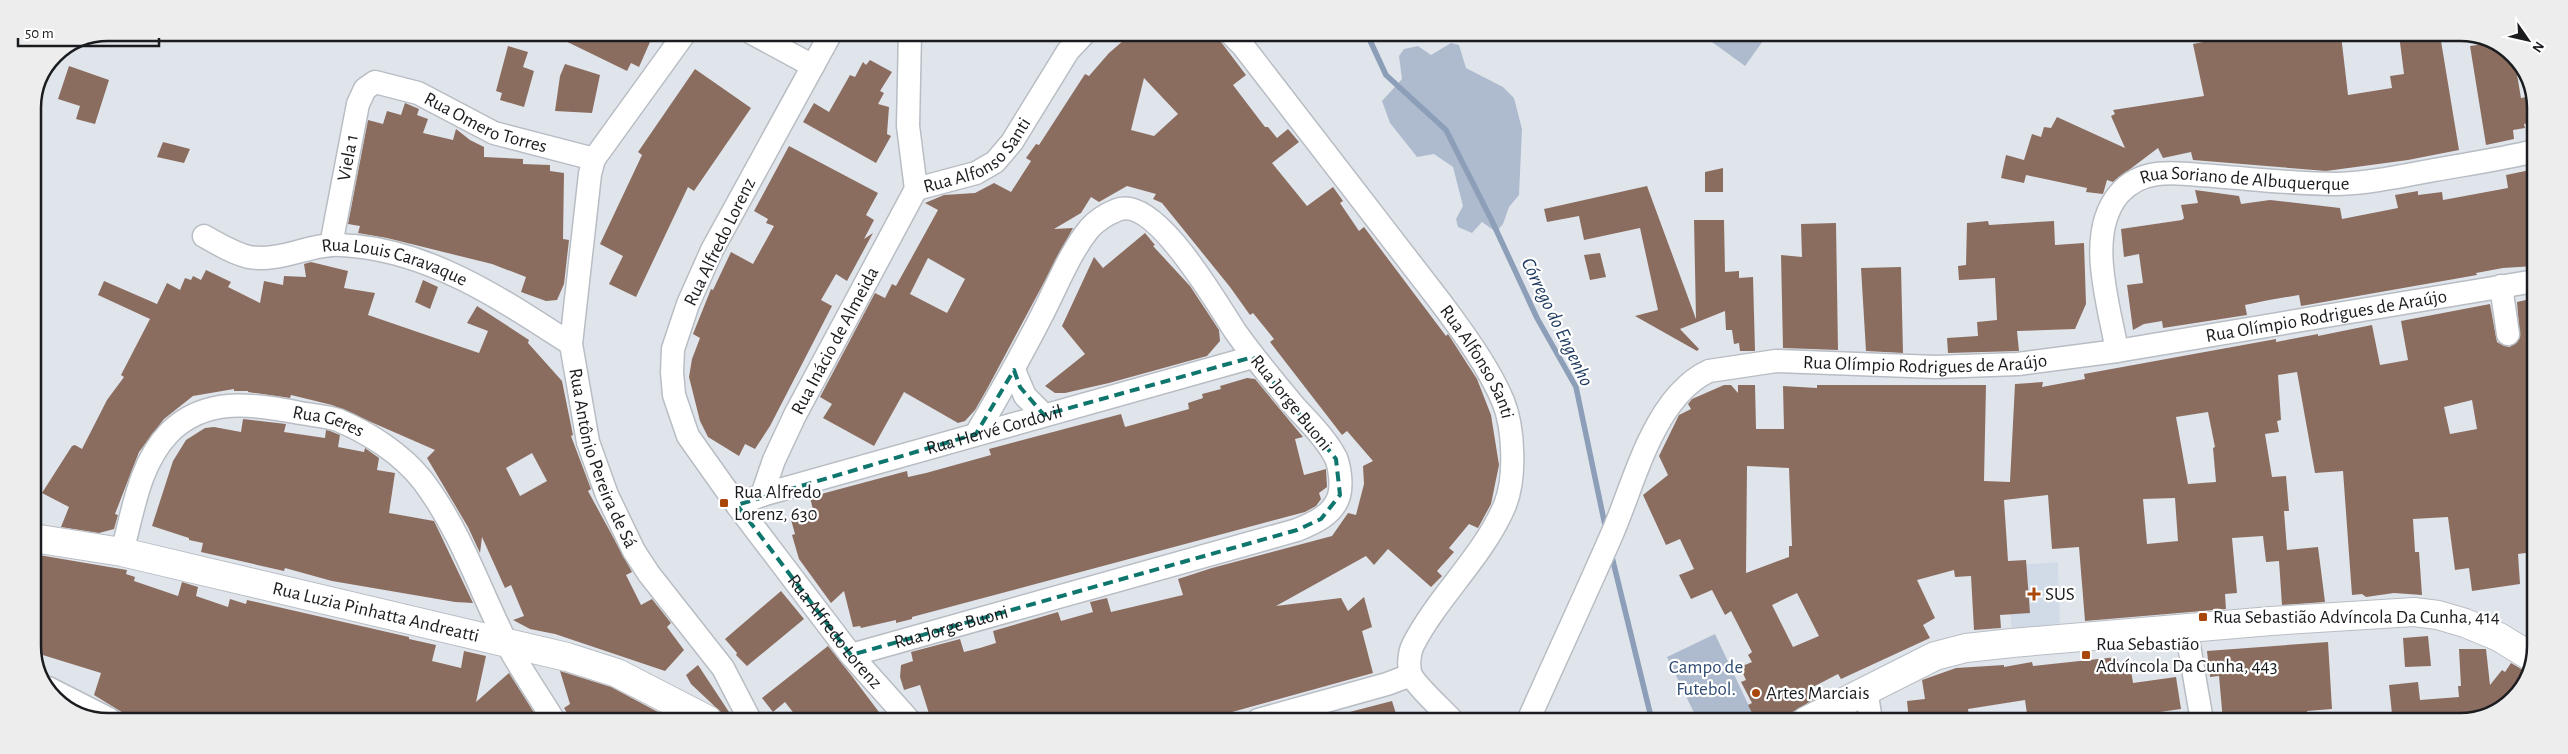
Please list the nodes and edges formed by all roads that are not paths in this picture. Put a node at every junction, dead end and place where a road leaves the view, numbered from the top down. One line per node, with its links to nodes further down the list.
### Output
1 (679, 41): 10 (street)
2 (767, 41): 7 (street)
3 (827, 41): 7 (street, Rua Alfredo Lorenz)
4 (910, 41): 11 (street, Rua Alfonso Santi)
5 (1077, 41): 11 (street, Rua Alfonso Santi)
6 (1238, 41): 31 (street, Rua Alfonso Santi)
7 (813, 66): 24 (street, Rua Alfredo Lorenz)
8 (380, 81): 10 (street, Rua Omero Torres); 13 (street, Viela 1)
9 (2527, 153): 18 (street, Rua Soriano de Albuquerque)
10 (594, 159): 17 (street, Rua Antônio Pereira de Sá)
11 (916, 189): 23 (street, Rua Inácio de Almeida)
12 (204, 236): 13 (street, Rua Louis Caravaque)
13 (332, 245): 17 (street, Rua Louis Caravaque)
14 (2527, 282): 15 (street, Rua Olímpio Rodrigues de Araújo)
15 (2500, 286): 16 (street); 18 (street, Rua Olímpio Rodrigues de Araújo)
16 (2508, 334)
17 (571, 344): 37 (street, Rua Antônio Pereira de Sá)
18 (2117, 351): 41 (street, Rua Olímpio Rodrigues de Araújo)
19 (1253, 357): 20 (street, Rua Jorge Buoni); 21 (street, Rua Hervé Cordovil); 30 (street, Rua Jorge Buoni)
20 (1014, 370): 21 (street); 22 (street, Rua Jorge Buoni)
21 (1044, 415): 22 (street, Rua Hervé Cordovil)
22 (976, 434): 23 (street, Rua Hervé Cordovil)
23 (762, 496): 24 (street, Rua Hervé Cordovil)
24 (737, 505): 30 (street, Rua Alfredo Lorenz)
25 (41, 539): 26 (street, Rua Luzia Pinhatta Andreatti)
26 (122, 552): 28 (street, Rua Luzia Pinhatta Andreatti); 28 (street, Rua Geres)
27 (2186, 628): 29 (street); 32 (street); 44 (street)
28 (506, 642): 35 (street, Rua Geres); 36 (street, Rua Luzia Pinhatta Andreatti)
29 (2526, 654)
30 (851, 655): 38 (street, Rua Alfredo Lorenz)
31 (1411, 675): 39 (street); 40 (street)
32 (1866, 689): 42 (street); 43 (street)
33 (74, 703): 34 (street)
34 (87, 709)
35 (549, 713)
36 (694, 713)
37 (746, 713)
38 (903, 713)
39 (1283, 713)
40 (1446, 713)
41 (1531, 713)
42 (1821, 713)
43 (1870, 713)
44 (2201, 713)

